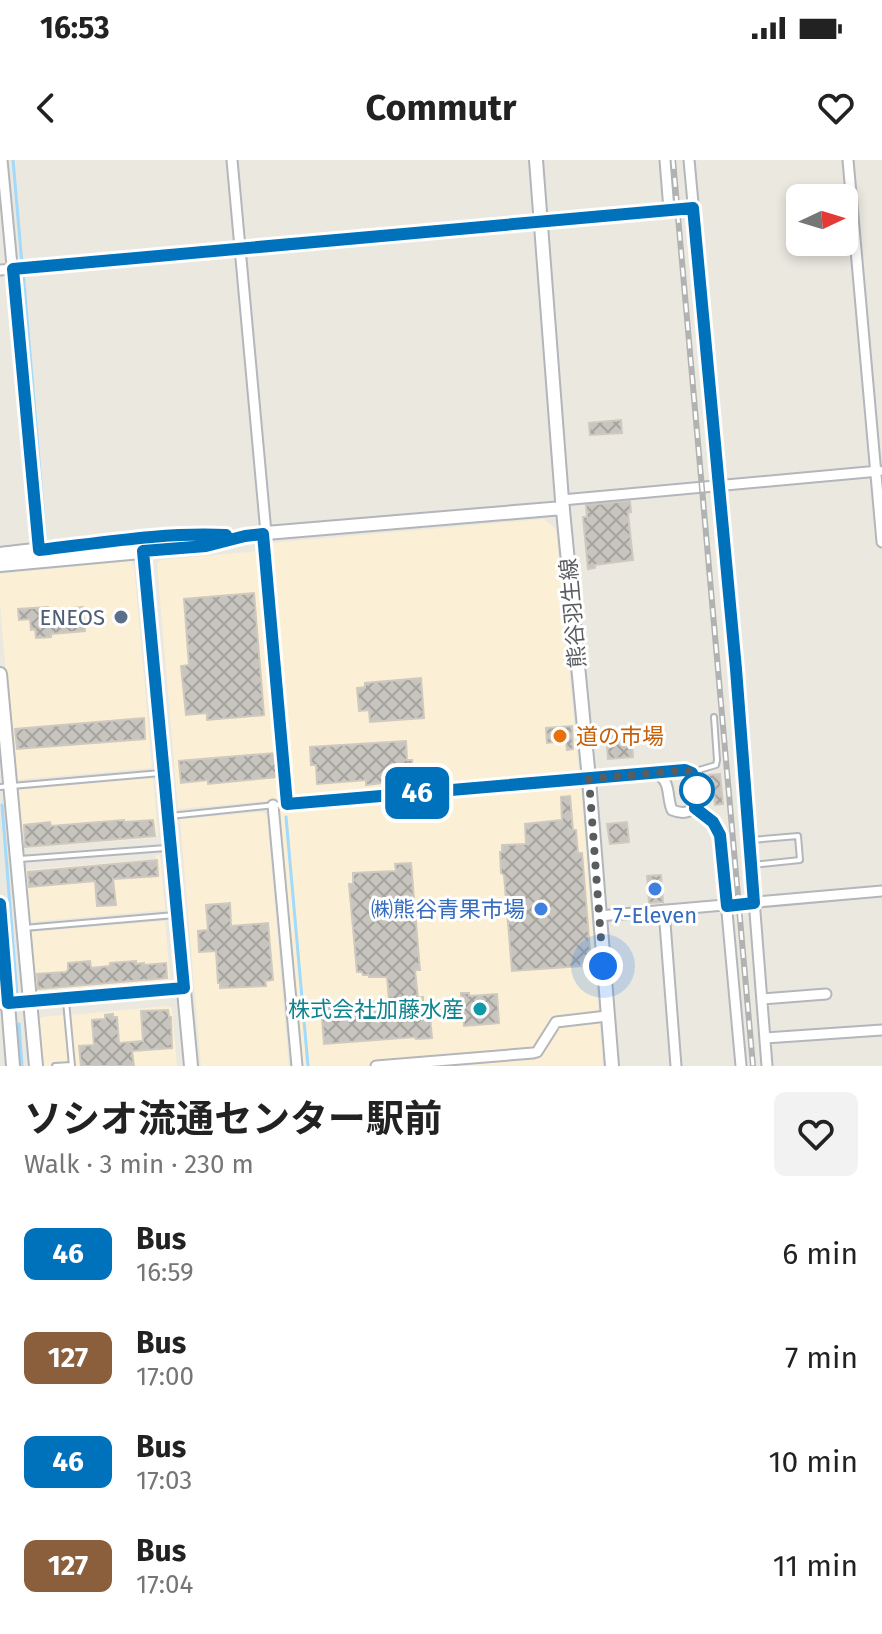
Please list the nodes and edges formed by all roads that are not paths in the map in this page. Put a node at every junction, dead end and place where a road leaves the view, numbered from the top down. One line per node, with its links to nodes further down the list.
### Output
1 (2, 160): 11 (street)
2 (232, 160): 10 (street)
3 (536, 160): 9 (street, 熊谷羽生線)
4 (665, 160): 8 (street)
5 (689, 160): 7 (street)
6 (848, 160): 13 (street)
7 (693, 208): 8 (street); 14 (street)
8 (669, 210): 9 (street)
9 (541, 221): 10 (street); 15 (street, 熊谷羽生線)
10 (240, 249): 11 (street); 16 (street)
11 (15, 269): 12 (street); 19 (street)
12 (0, 270)
13 (879, 471): 14 (street); 17 (street)
14 (718, 485): 15 (street); 33 (street)
15 (563, 504): 16 (street); 26 (street, 熊谷羽生線)
16 (265, 534): 18 (street); 29 (street)
17 (882, 542)
18 (142, 545): 19 (street); 21 (street); 24 (street)
19 (39, 550): 20 (street)
20 (0, 554)
21 (0, 565)
22 (0, 674): 28 (street)
23 (714, 717): 27 (lane)
24 (164, 773): 28 (lane); 32 (street)
25 (656, 773): 26 (street); 27 (street); 31 (street)
26 (589, 779): 29 (street); 43 (street, 熊谷羽生線)
27 (696, 779): 31 (street)
28 (5, 786): 35 (street)
29 (287, 804): 30 (lane)
30 (273, 805): 32 (lane); 59 (street)
31 (695, 808): 40 (street)
32 (168, 816): 34 (street)
33 (749, 841): 36 (street); 36 (lane)
34 (171, 847): 35 (lane); 42 (street)
35 (17, 859): 44 (street)
36 (750, 865): 38 (street)
37 (882, 891): 38 (street)
38 (754, 903): 40 (street); 48 (street)
39 (0, 904): 50 (street)
40 (727, 906): 41 (street); 63 (street)
41 (664, 910): 43 (street); 62 (street)
42 (177, 914): 44 (lane); 45 (street)
43 (599, 916): 51 (street, 熊谷羽生線)
44 (24, 928): 49 (street)
45 (184, 988): 47 (street); 58 (street)
46 (826, 994): 48 (street)
47 (66, 998): 49 (street); 54 (lane)
48 (762, 999): 53 (street)
49 (31, 1001): 50 (street); 56 (street)
50 (4, 1004): 55 (street)
51 (607, 1016): 60 (street); 61 (street, 熊谷羽生線)
52 (882, 1030): 53 (street)
53 (765, 1038): 64 (street)
54 (72, 1065): 57 (lane)
55 (13, 1066)
56 (36, 1066)
57 (55, 1066)
58 (191, 1066)
59 (297, 1066)
60 (376, 1066)
61 (612, 1066)
62 (676, 1066)
63 (741, 1066)
64 (767, 1066)

